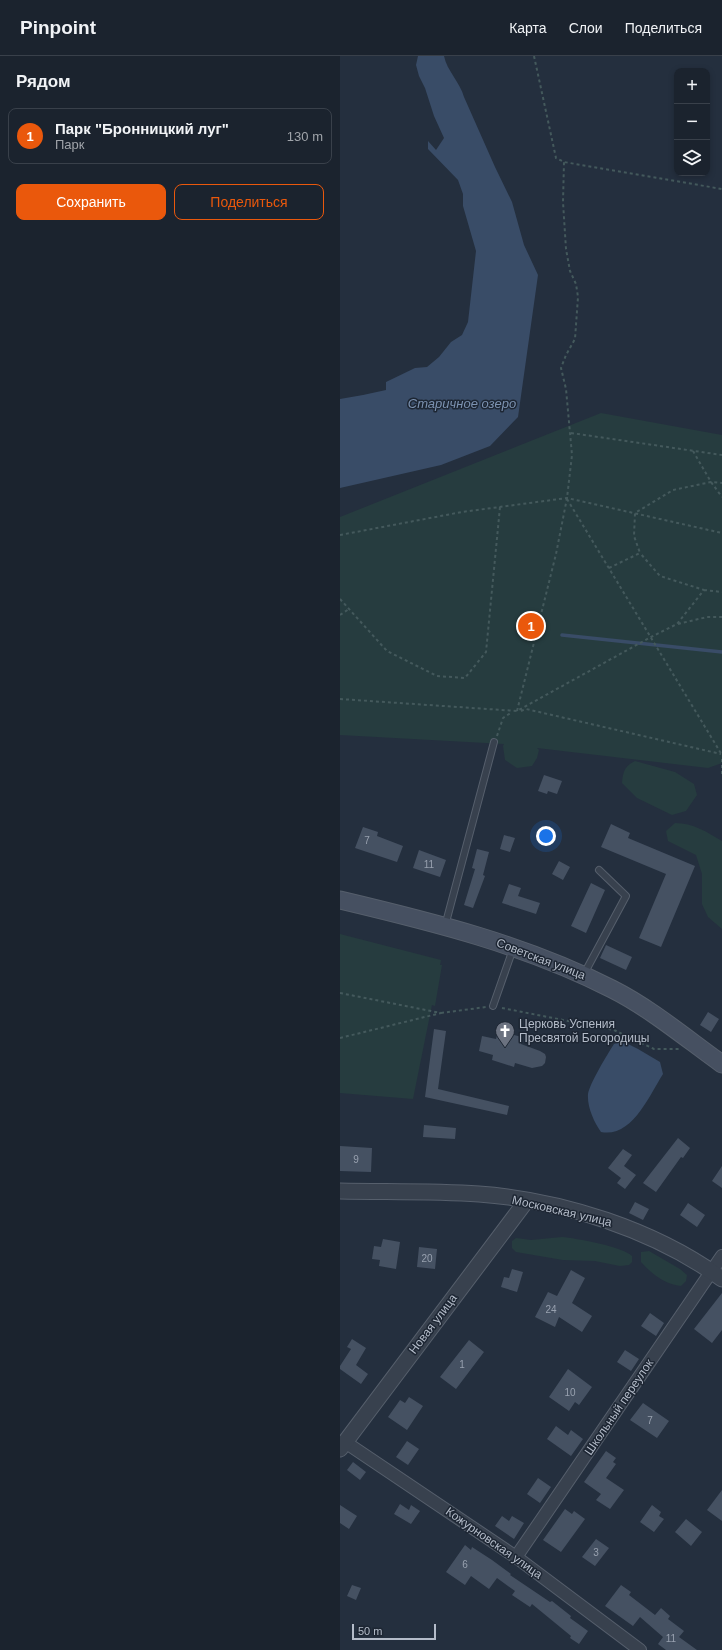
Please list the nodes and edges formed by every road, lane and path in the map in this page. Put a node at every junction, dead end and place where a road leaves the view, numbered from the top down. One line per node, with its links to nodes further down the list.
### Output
1 (534, 56): 2 (path)
2 (564, 162): 3 (path); 4 (path)
3 (722, 190)
4 (570, 433): 5 (path); 10 (path)
5 (693, 451): 6 (path); 7 (path)
6 (722, 455)
7 (711, 482): 8 (path); 9 (path); 12 (path)
8 (722, 483)
9 (722, 497)
10 (567, 498): 11 (path); 12 (path); 16 (path); 26 (path)
11 (500, 507): 14 (path); 20 (path)
12 (635, 513): 13 (path); 15 (path)
13 (722, 533)
14 (340, 535)
15 (640, 553): 16 (path); 17 (path)
16 (609, 568): 24 (path)
17 (704, 590): 18 (path); 23 (path)
18 (722, 592)
19 (340, 599): 20 (path)
20 (349, 609): 21 (path)
21 (340, 615)
22 (722, 617): 23 (path)
23 (677, 624): 24 (path)
24 (651, 637): 26 (path); 28 (path)
25 (340, 699): 26 (path)
26 (517, 712): 27 (path); 28 (path)
27 (494, 742): 33 (lane)
28 (722, 755)
29 (722, 758): 30 (path)
30 (722, 774)
31 (599, 870): 35 (lane)
32 (340, 900): 33 (main road, Советская улица)
33 (445, 926): 34 (main road, Советская улица)
34 (513, 947): 35 (main road, Советская улица); 37 (lane)
35 (583, 975): 41 (main road, Советская улица)
36 (340, 993): 38 (path)
37 (493, 1006): 38 (path); 40 (path)
38 (441, 1013): 39 (path)
39 (340, 1038)
40 (680, 1049)
41 (722, 1064)
42 (340, 1192): 43 (street, Московская улица)
43 (527, 1200): 45 (street, Московская улица); 46 (street, Новая улица)
44 (722, 1256): 45 (street, Школьный переулок)
45 (717, 1275): 47 (street, Школьный переулок)
46 (343, 1446): 47 (street, Кожурновская улица)
47 (516, 1557): 48 (street, Кожурновская улица)
48 (640, 1650)

